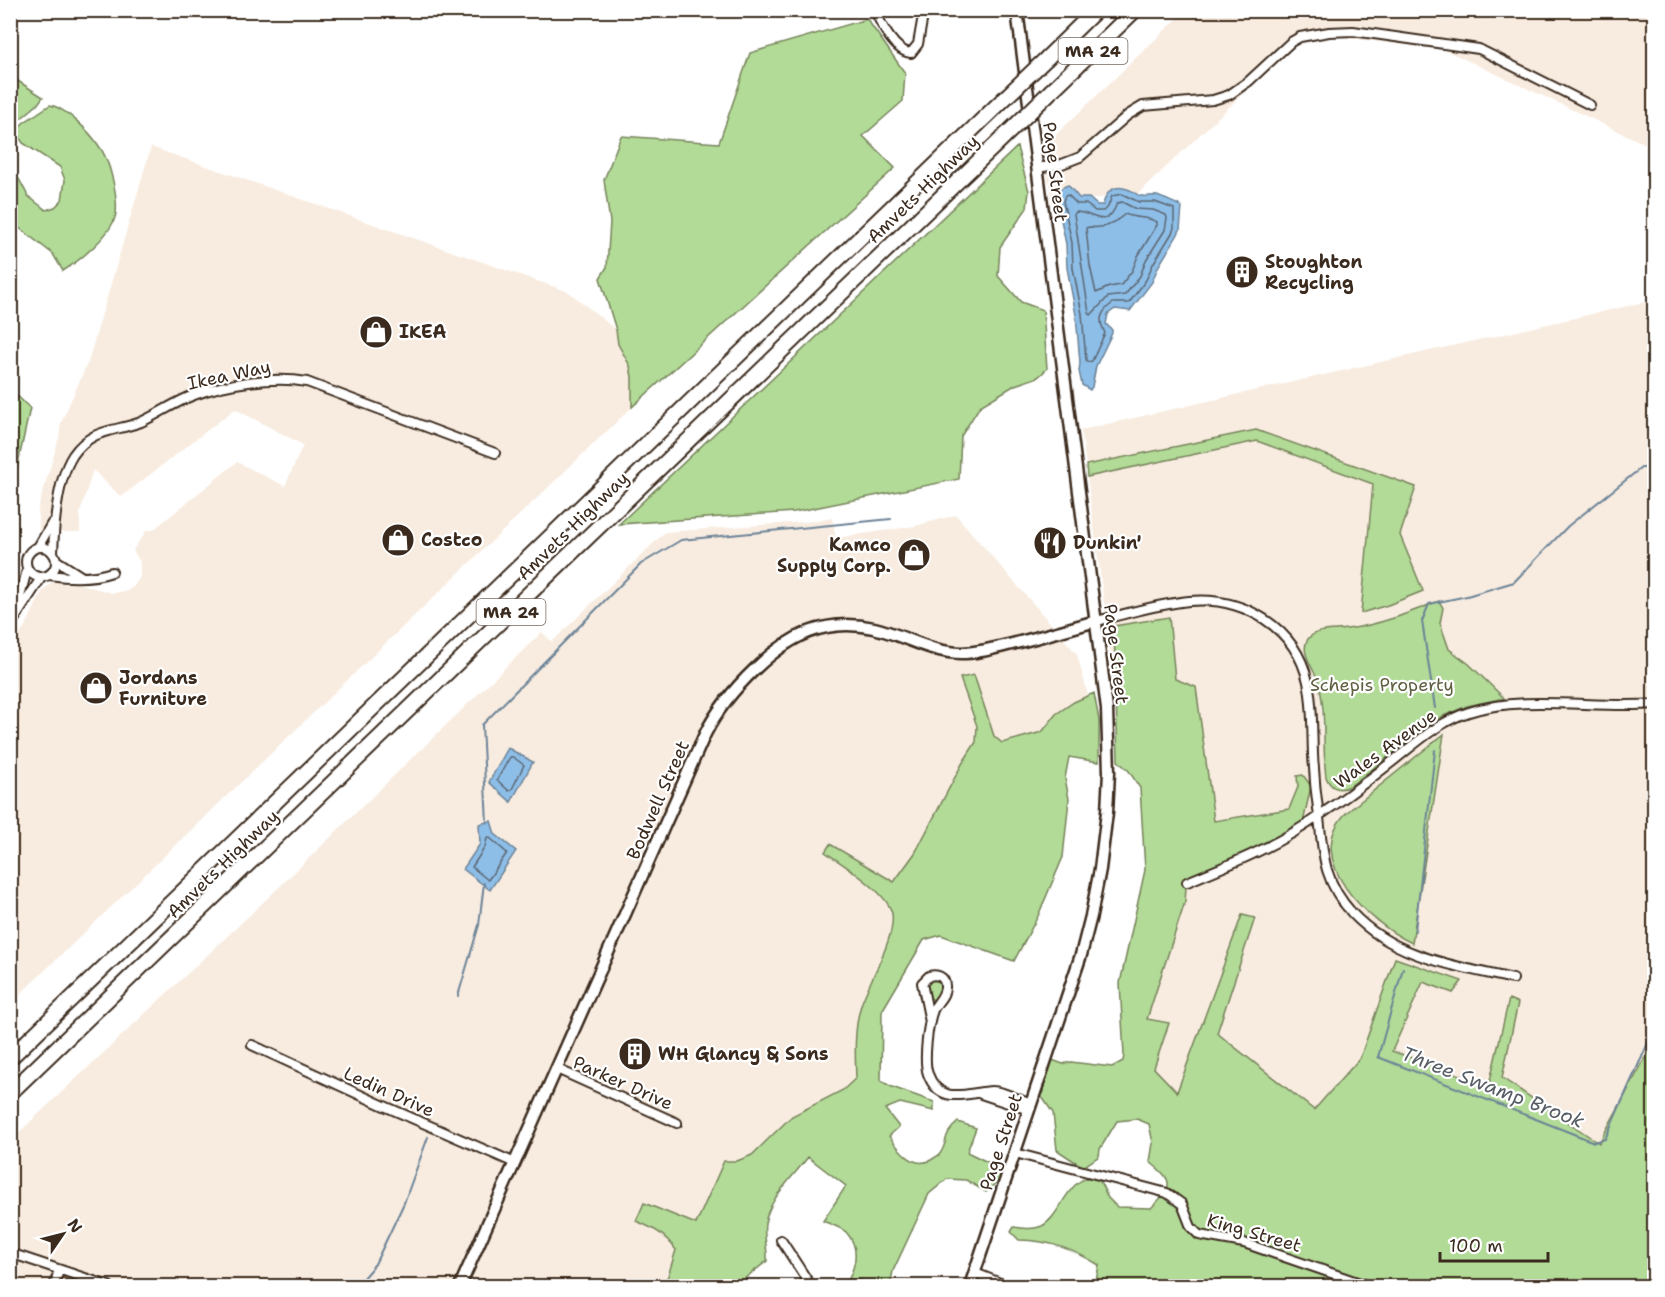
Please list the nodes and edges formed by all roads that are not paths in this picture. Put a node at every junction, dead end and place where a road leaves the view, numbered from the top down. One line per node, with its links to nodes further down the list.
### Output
1 (875, 10): 2 (street)
2 (924, 10)
3 (1017, 10): 7 (main road, Page Street)
4 (1096, 10): 26 (highway, Amvets Highway / MA 24, bridge)
5 (1135, 10): 28 (highway, Amvets Highway / MA 24, bridge)
6 (1590, 105): 7 (street)
7 (1037, 168): 16 (main road, Page Street)
8 (495, 453): 9 (street, Ikea Way)
9 (54, 519): 10 (street, Ikea Way); 11 (street, Ikea Way)
10 (38, 547): 11 (street); 12 (street)
11 (54, 556): 14 (street); 15 (street)
12 (27, 570): 15 (street); 17 (street)
13 (112, 572): 14 (street)
14 (81, 576): 15 (street)
15 (45, 577): 17 (street)
16 (1096, 621): 19 (street); 27 (main road, Bodwell Street); 29 (main road, Page Street)
17 (12, 622)
18 (1654, 704): 19 (street, Wales Avenue)
19 (1319, 817): 20 (street, Wales Avenue); 21 (street)
20 (1187, 882)
21 (1513, 979)
22 (924, 997): 23 (street); 23 (street); 24 (street)
23 (940, 1000): 24 (street)
24 (930, 1022): 29 (street)
25 (252, 1045): 32 (street, Ledin Drive)
26 (10, 1058)
27 (557, 1069): 30 (street, Parker Drive); 32 (main road, Bodwell Street)
28 (10, 1093)
29 (1030, 1107): 31 (main road, Page Street)
30 (677, 1123)
31 (1015, 1153): 36 (main road, Page Street); 37 (street, King Street)
32 (515, 1163): 40 (main road, Bodwell Street)
33 (781, 1240): 41 (street)
34 (10, 1254): 35 (street)
35 (59, 1270): 38 (street); 39 (street)
36 (975, 1273): 44 (main road, Page Street); 45 (street)
37 (1363, 1284)
38 (54, 1287)
39 (110, 1287)
40 (460, 1287)
41 (812, 1287)
42 (835, 1287): 43 (street)
43 (863, 1287)
44 (970, 1287)
45 (1008, 1287)

